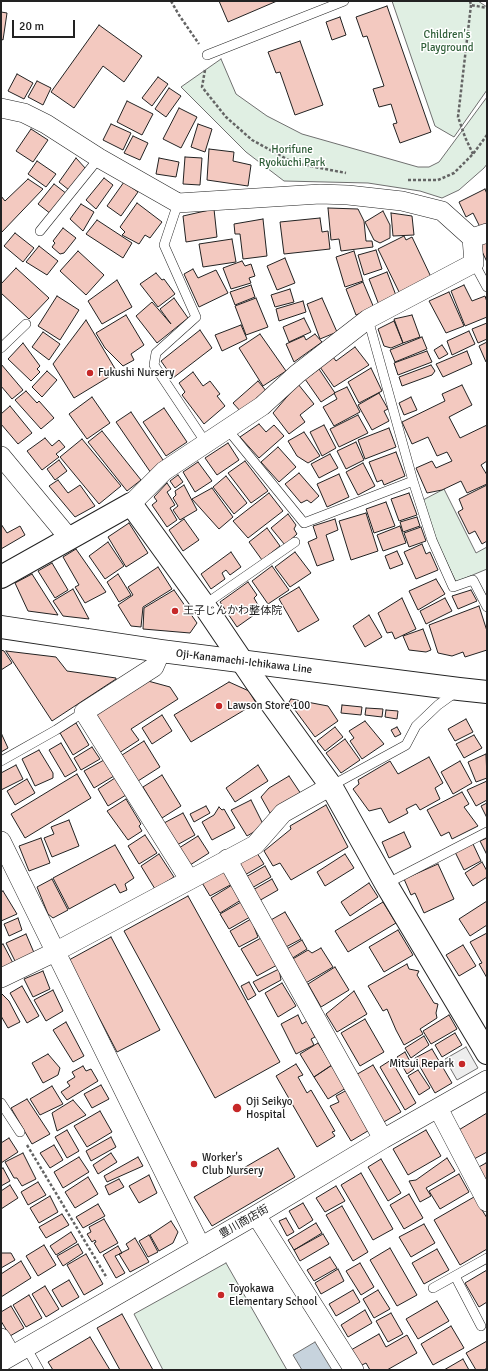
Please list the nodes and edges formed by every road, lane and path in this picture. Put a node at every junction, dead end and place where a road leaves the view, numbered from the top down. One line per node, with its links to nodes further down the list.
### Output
1 (171, 1): 5 (path)
2 (344, 1): 5 (lane)
3 (470, 3): 4 (path); 8 (path)
4 (487, 8)
5 (207, 55): 10 (path)
6 (1, 108): 9 (street)
7 (487, 135): 8 (path)
8 (473, 154): 11 (path)
9 (99, 158): 12 (street); 13 (lane)
10 (349, 174)
11 (401, 180)
12 (178, 203): 14 (street); 21 (lane)
13 (40, 231)
14 (480, 236): 15 (street)
15 (474, 263): 16 (lane); 17 (street)
16 (487, 287)
17 (368, 319): 20 (street); 23 (lane)
18 (26, 324): 19 (lane)
19 (1, 348)
20 (228, 430): 21 (street); 23 (lane)
21 (206, 443): 24 (street)
22 (1, 456): 25 (street)
23 (413, 481): 29 (lane)
24 (131, 504): 25 (street); 28 (street)
25 (70, 538): 27 (street)
26 (295, 542): 28 (lane)
27 (1, 577)
28 (204, 605): 32 (street)
29 (487, 607)
30 (1, 627): 31 (street, Oji-Kanamachi-Ichikawa Line)
31 (161, 651): 32 (street, Oji-Kanamachi-Ichikawa Line); 35 (street)
32 (242, 661): 33 (street, Oji-Kanamachi-Ichikawa Line); 37 (street)
33 (459, 689): 34 (street, Oji-Kanamachi-Ichikawa Line); 37 (lane)
34 (487, 692)
35 (84, 712): 36 (lane); 41 (street)
36 (1, 761)
37 (332, 786): 40 (street); 42 (street)
38 (487, 832): 42 (lane)
39 (1, 841): 43 (street)
40 (227, 859): 41 (street); 50 (street)
41 (189, 879): 43 (street)
42 (386, 884): 45 (street)
43 (55, 952): 44 (street); 53 (street)
44 (1, 978)
45 (487, 1053)
46 (487, 1080): 48 (street, 豊川商店街)
47 (1, 1103): 49 (lane)
48 (438, 1108): 50 (street, 豊川商店街); 51 (street)
49 (20, 1132): 57 (path)
50 (383, 1139): 52 (street, 豊川商店街)
51 (487, 1202)
52 (256, 1215): 53 (street, 豊川商店街); 62 (street)
53 (201, 1247): 57 (street, 豊川商店街)
54 (487, 1258): 55 (lane)
55 (455, 1276): 56 (lane); 58 (lane)
56 (433, 1288)
57 (117, 1295): 60 (street, 豊川商店街)
58 (481, 1326)
59 (1, 1338): 60 (street)
60 (13, 1355): 61 (lane)
61 (39, 1370)
62 (354, 1370)

